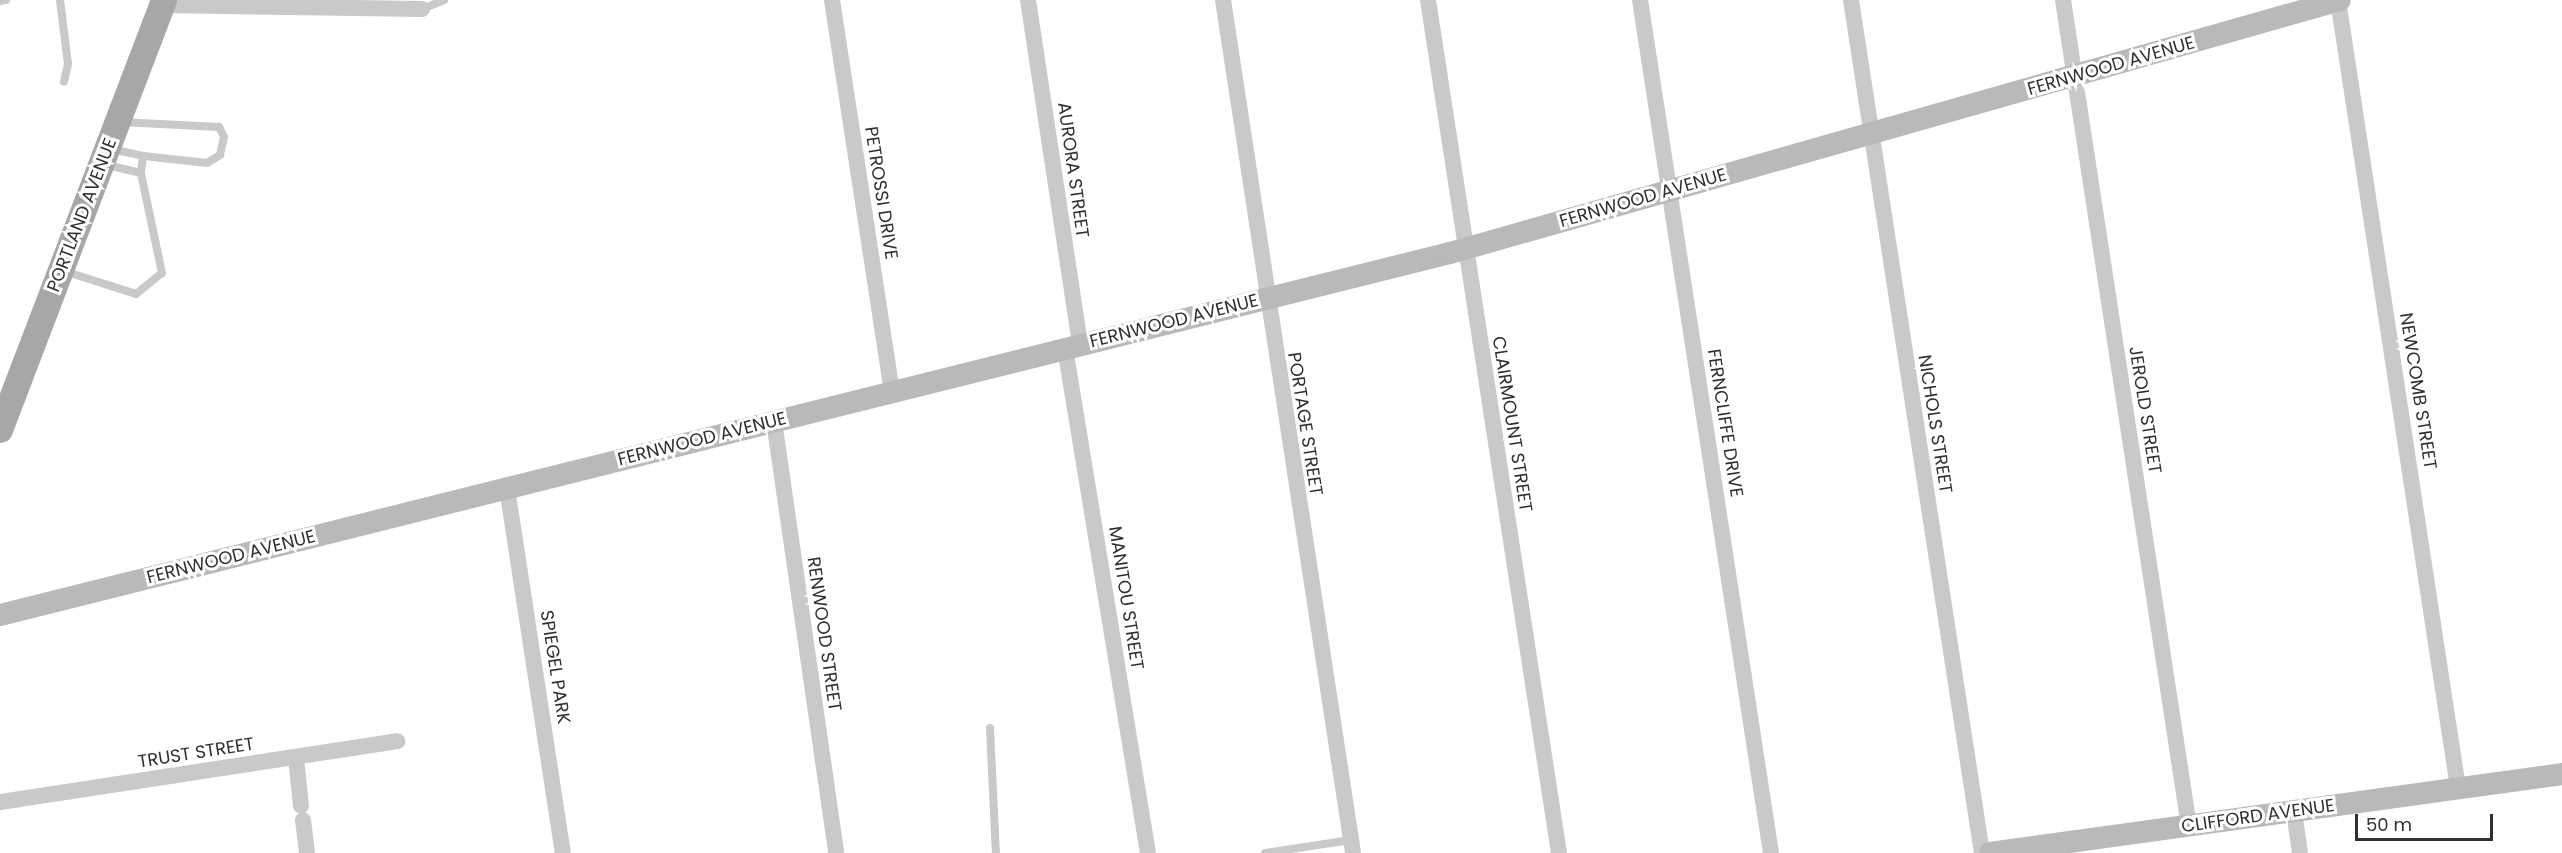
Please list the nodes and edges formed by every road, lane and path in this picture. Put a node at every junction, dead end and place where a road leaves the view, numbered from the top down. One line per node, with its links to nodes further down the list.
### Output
1 (6, 0): 12 (lane)
2 (60, 0): 16 (lane)
3 (444, 0): 14 (lane)
4 (832, 0): 27 (street, PETROSSI DRIVE)
5 (1028, 0): 26 (street, AURORA STREET)
6 (1223, 0): 25 (street, PORTAGE STREET)
7 (1428, 0): 23 (street, CLAIRMOUNT STREET)
8 (1640, 0): 22 (street, FERNCLIFFE DRIVE)
9 (1851, 0): 18 (street, NICHOLS STREET)
10 (2063, 0): 15 (street, JEROLD STREET)
11 (2339, 0): 15 (street, FERNWOOD AVENUE); 36 (street, NEWCOMB STREET)
12 (0, 1)
13 (163, 3): 14 (street); 17 (main road, PORTLAND AVENUE)
14 (422, 9)
15 (2075, 77): 18 (street, FERNWOOD AVENUE); 39 (street, JEROLD STREET)
16 (64, 82)
17 (117, 122): 19 (main road, PORTLAND AVENUE); 20 (lane)
18 (1871, 134): 22 (street, FERNWOOD AVENUE); 51 (street, NICHOLS STREET)
19 (104, 156): 20 (lane); 21 (lane); 24 (main road, PORTLAND AVENUE)
20 (143, 156): 21 (lane)
21 (141, 174): 24 (lane)
22 (1669, 190): 23 (street, FERNWOOD AVENUE); 50 (street, FERNCLIFFE DRIVE)
23 (1466, 248): 25 (street, FERNWOOD AVENUE); 49 (street, CLAIRMOUNT STREET)
24 (61, 270): 29 (main road, PORTLAND AVENUE)
25 (1266, 298): 26 (street, FERNWOOD AVENUE); 40 (street, PORTAGE STREET)
26 (1072, 347): 27 (street, FERNWOOD AVENUE); 47 (street, MANITOU STREET)
27 (892, 391): 28 (street, FERNWOOD AVENUE)
28 (774, 421): 30 (street, FERNWOOD AVENUE); 45 (street, RENWOOD STREET)
29 (0, 430)
30 (507, 488): 31 (street, FERNWOOD AVENUE); 44 (street, SPIEGEL PARK)
31 (0, 615)
32 (990, 728): 46 (lane)
33 (397, 741): 34 (street, TRUST STREET)
34 (296, 758): 37 (street, TRUST STREET); 43 (street)
35 (2562, 774): 36 (street, CLIFFORD AVENUE)
36 (2458, 788): 38 (street, CLIFFORD AVENUE)
37 (0, 802)
38 (2294, 811): 39 (street, CLIFFORD AVENUE); 53 (street)
39 (2189, 826): 41 (street, CLIFFORD AVENUE)
40 (1352, 847): 42 (lane)
41 (2057, 848): 52 (street, CLIFFORD AVENUE)
42 (1307, 850): 48 (lane)
43 (307, 853)
44 (563, 853)
45 (836, 853)
46 (996, 853)
47 (1148, 853)
48 (1265, 853)
49 (1559, 853)
50 (1771, 853)
51 (1982, 853)
52 (1990, 853)
53 (2300, 853)

